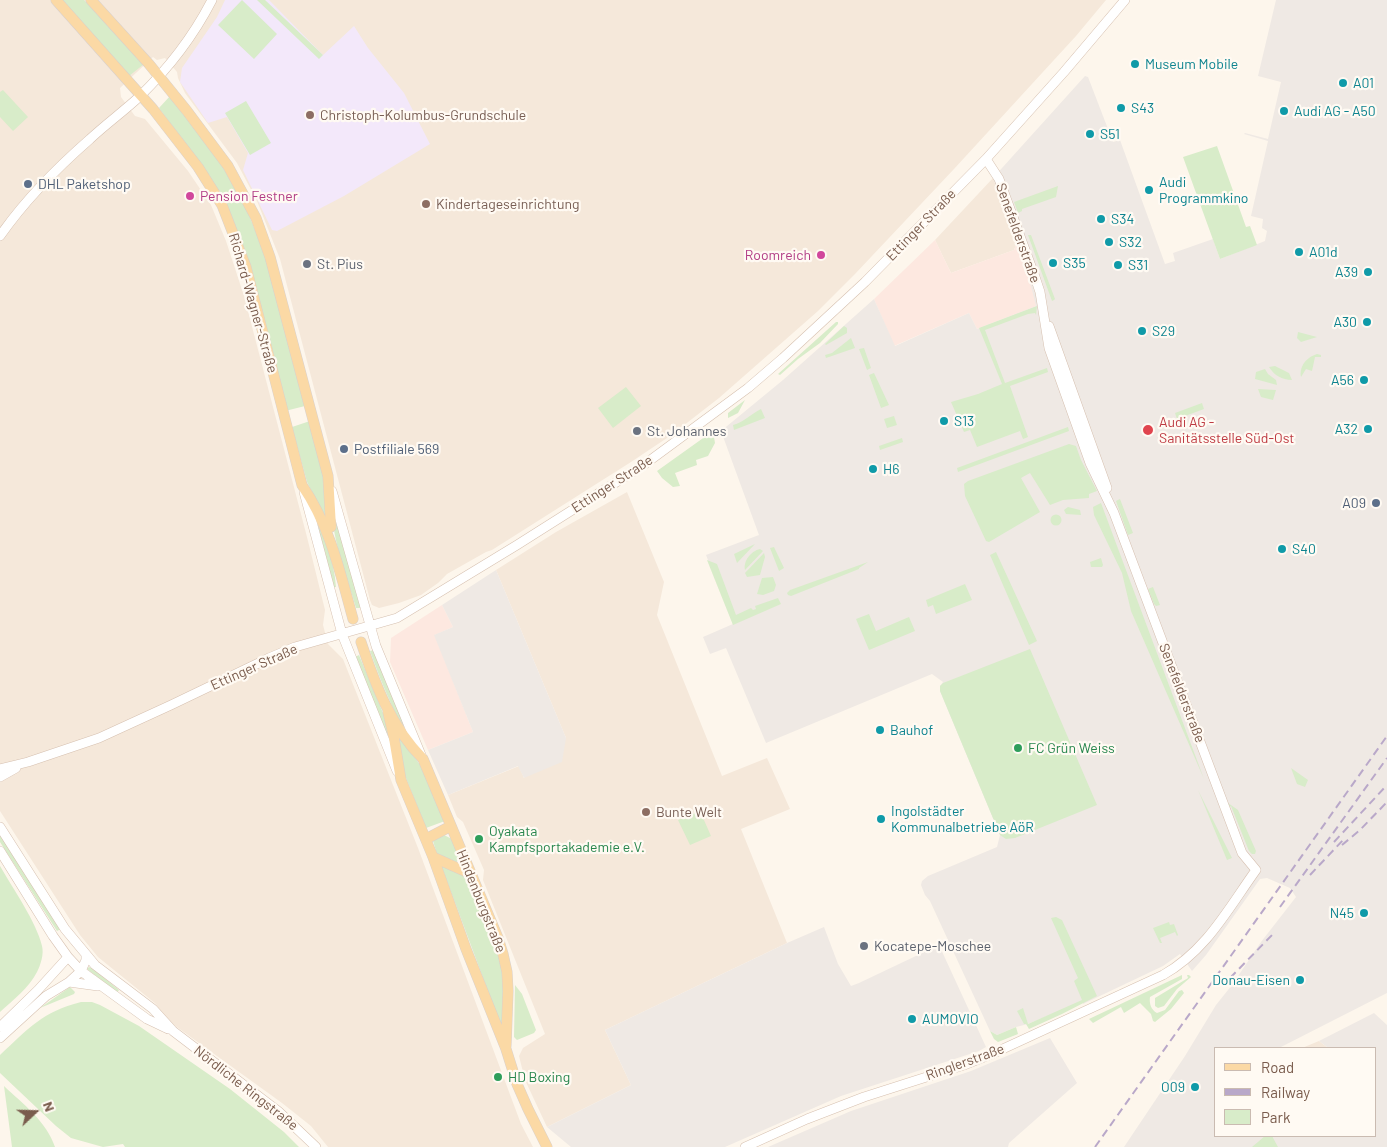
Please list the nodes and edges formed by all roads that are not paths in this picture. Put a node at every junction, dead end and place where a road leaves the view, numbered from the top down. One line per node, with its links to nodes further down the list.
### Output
1 (56, 0): 6 (main road, Richard-Wagner-Straße)
2 (91, 0): 5 (main road, Richard-Wagner-Straße)
3 (212, 0): 5 (main road)
4 (1125, 0): 7 (main road, Ettinger Straße)
5 (159, 76): 6 (main road); 9 (main road, Richard-Wagner-Straße)
6 (141, 95): 8 (main road); 10 (main road, Richard-Wagner-Straße)
7 (986, 159): 13 (main road, Ettinger Straße); 27 (main road, Senefelderstraße)
8 (0, 236)
9 (328, 476): 11 (main road, Richard-Wagner-Straße); 13 (main road, Richard-Wagner-Straße)
10 (302, 485): 11 (main road, Richard-Wagner-Straße); 14 (main road, Richard-Wagner-Straße)
11 (334, 550): 12 (main road, Richard-Wagner-Straße)
12 (353, 619)
13 (370, 626): 14 (main road, Ettinger Straße); 17 (main road, Hindenburgstraße)
14 (342, 634): 18 (main road, Ettinger Straße); 21 (main road, Hindenburgstraße)
15 (361, 642): 16 (main road, Hindenburgstraße)
16 (388, 712): 17 (main road, Hindenburgstraße); 21 (main road, Hindenburgstraße)
17 (423, 759): 22 (main road, Hindenburgstraße)
18 (28, 762): 19 (main road, Ettinger Straße); 20 (main road)
19 (0, 769)
20 (0, 777)
21 (400, 780): 24 (main road, Hindenburgstraße)
22 (451, 826): 24 (main road); 28 (main road, Hindenburgstraße)
23 (0, 827): 29 (main road, Nördliche Ringstraße)
24 (426, 839): 26 (main road, Hindenburgstraße)
25 (0, 851): 30 (main road, Nördliche Ringstraße)
26 (433, 857): 28 (main road); 37 (main road, Hindenburgstraße)
27 (1256, 870): 40 (main road, Ringlerstraße)
28 (471, 874): 37 (main road, Hindenburgstraße)
29 (86, 955): 30 (main road); 31 (main road); 35 (main road, Nördliche Ringstraße)
30 (68, 957): 31 (main road, Nördliche Ringstraße); 34 (main road)
31 (81, 971): 32 (main road); 33 (main road, Nördliche Ringstraße)
32 (69, 982): 33 (main road); 36 (main road)
33 (102, 987): 35 (main road, Nördliche Ringstraße)
34 (0, 1027)
35 (173, 1031): 38 (main road, Nördliche Ringstraße)
36 (0, 1038)
37 (506, 1050): 39 (main road, Hindenburgstraße)
38 (316, 1147)
39 (547, 1147)
40 (745, 1147)

